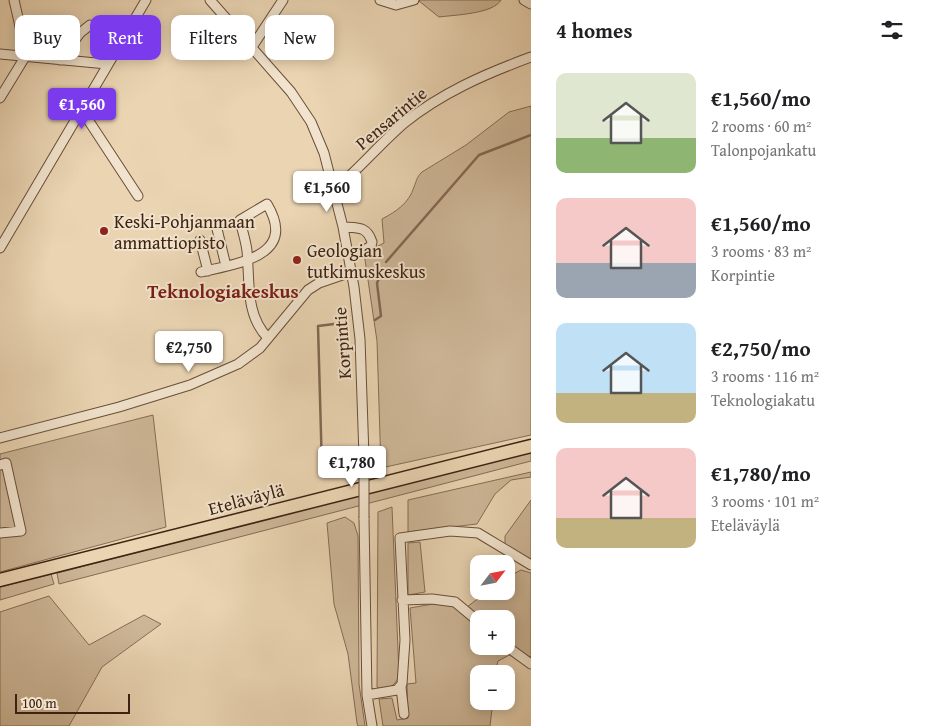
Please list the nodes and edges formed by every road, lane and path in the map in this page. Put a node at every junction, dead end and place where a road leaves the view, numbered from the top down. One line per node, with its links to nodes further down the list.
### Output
1 (14, 0): 9 (street)
2 (210, 0): 11 (street, Korpintie)
3 (283, 0): 14 (street)
4 (380, 0): 5 (street)
5 (414, 0)
6 (524, 0): 8 (street)
7 (141, 2): 10 (street)
8 (531, 4)
9 (17, 15)
10 (134, 15)
11 (223, 15)
12 (90, 25): 13 (street)
13 (80, 33)
14 (255, 42)
15 (255, 50): 25 (street, Korpintie)
16 (0, 54): 17 (street)
17 (15, 56)
18 (531, 57): 25 (street, Pensarintie)
19 (23, 60): 23 (street)
20 (60, 60): 22 (street)
21 (109, 60): 22 (street)
22 (107, 64): 24 (street)
23 (0, 98)
24 (81, 109): 26 (street); 30 (street)
25 (334, 190): 27 (street, Korpintie)
26 (138, 196)
27 (343, 227): 31 (street, Korpintie); 31 (street)
28 (216, 229): 33 (street)
29 (200, 240): 33 (street)
30 (0, 248)
31 (349, 260): 34 (street, Korpintie)
32 (247, 261): 32 (street); 33 (street); 35 (street)
33 (226, 266)
34 (351, 272): 35 (street); 47 (street, Korpintie, bridge)
35 (268, 338): 36 (street)
36 (0, 438)
37 (531, 446): 41 (highway, Eteläväylä)
38 (0, 465): 39 (street)
39 (0, 534)
40 (531, 565): 42 (street)
41 (0, 580)
42 (402, 600): 43 (street); 46 (street)
43 (470, 614)
44 (515, 652): 45 (street)
45 (531, 664)
46 (401, 687): 47 (street); 48 (street)
47 (367, 695): 49 (street, Korpintie)
48 (404, 714)
49 (372, 726)

